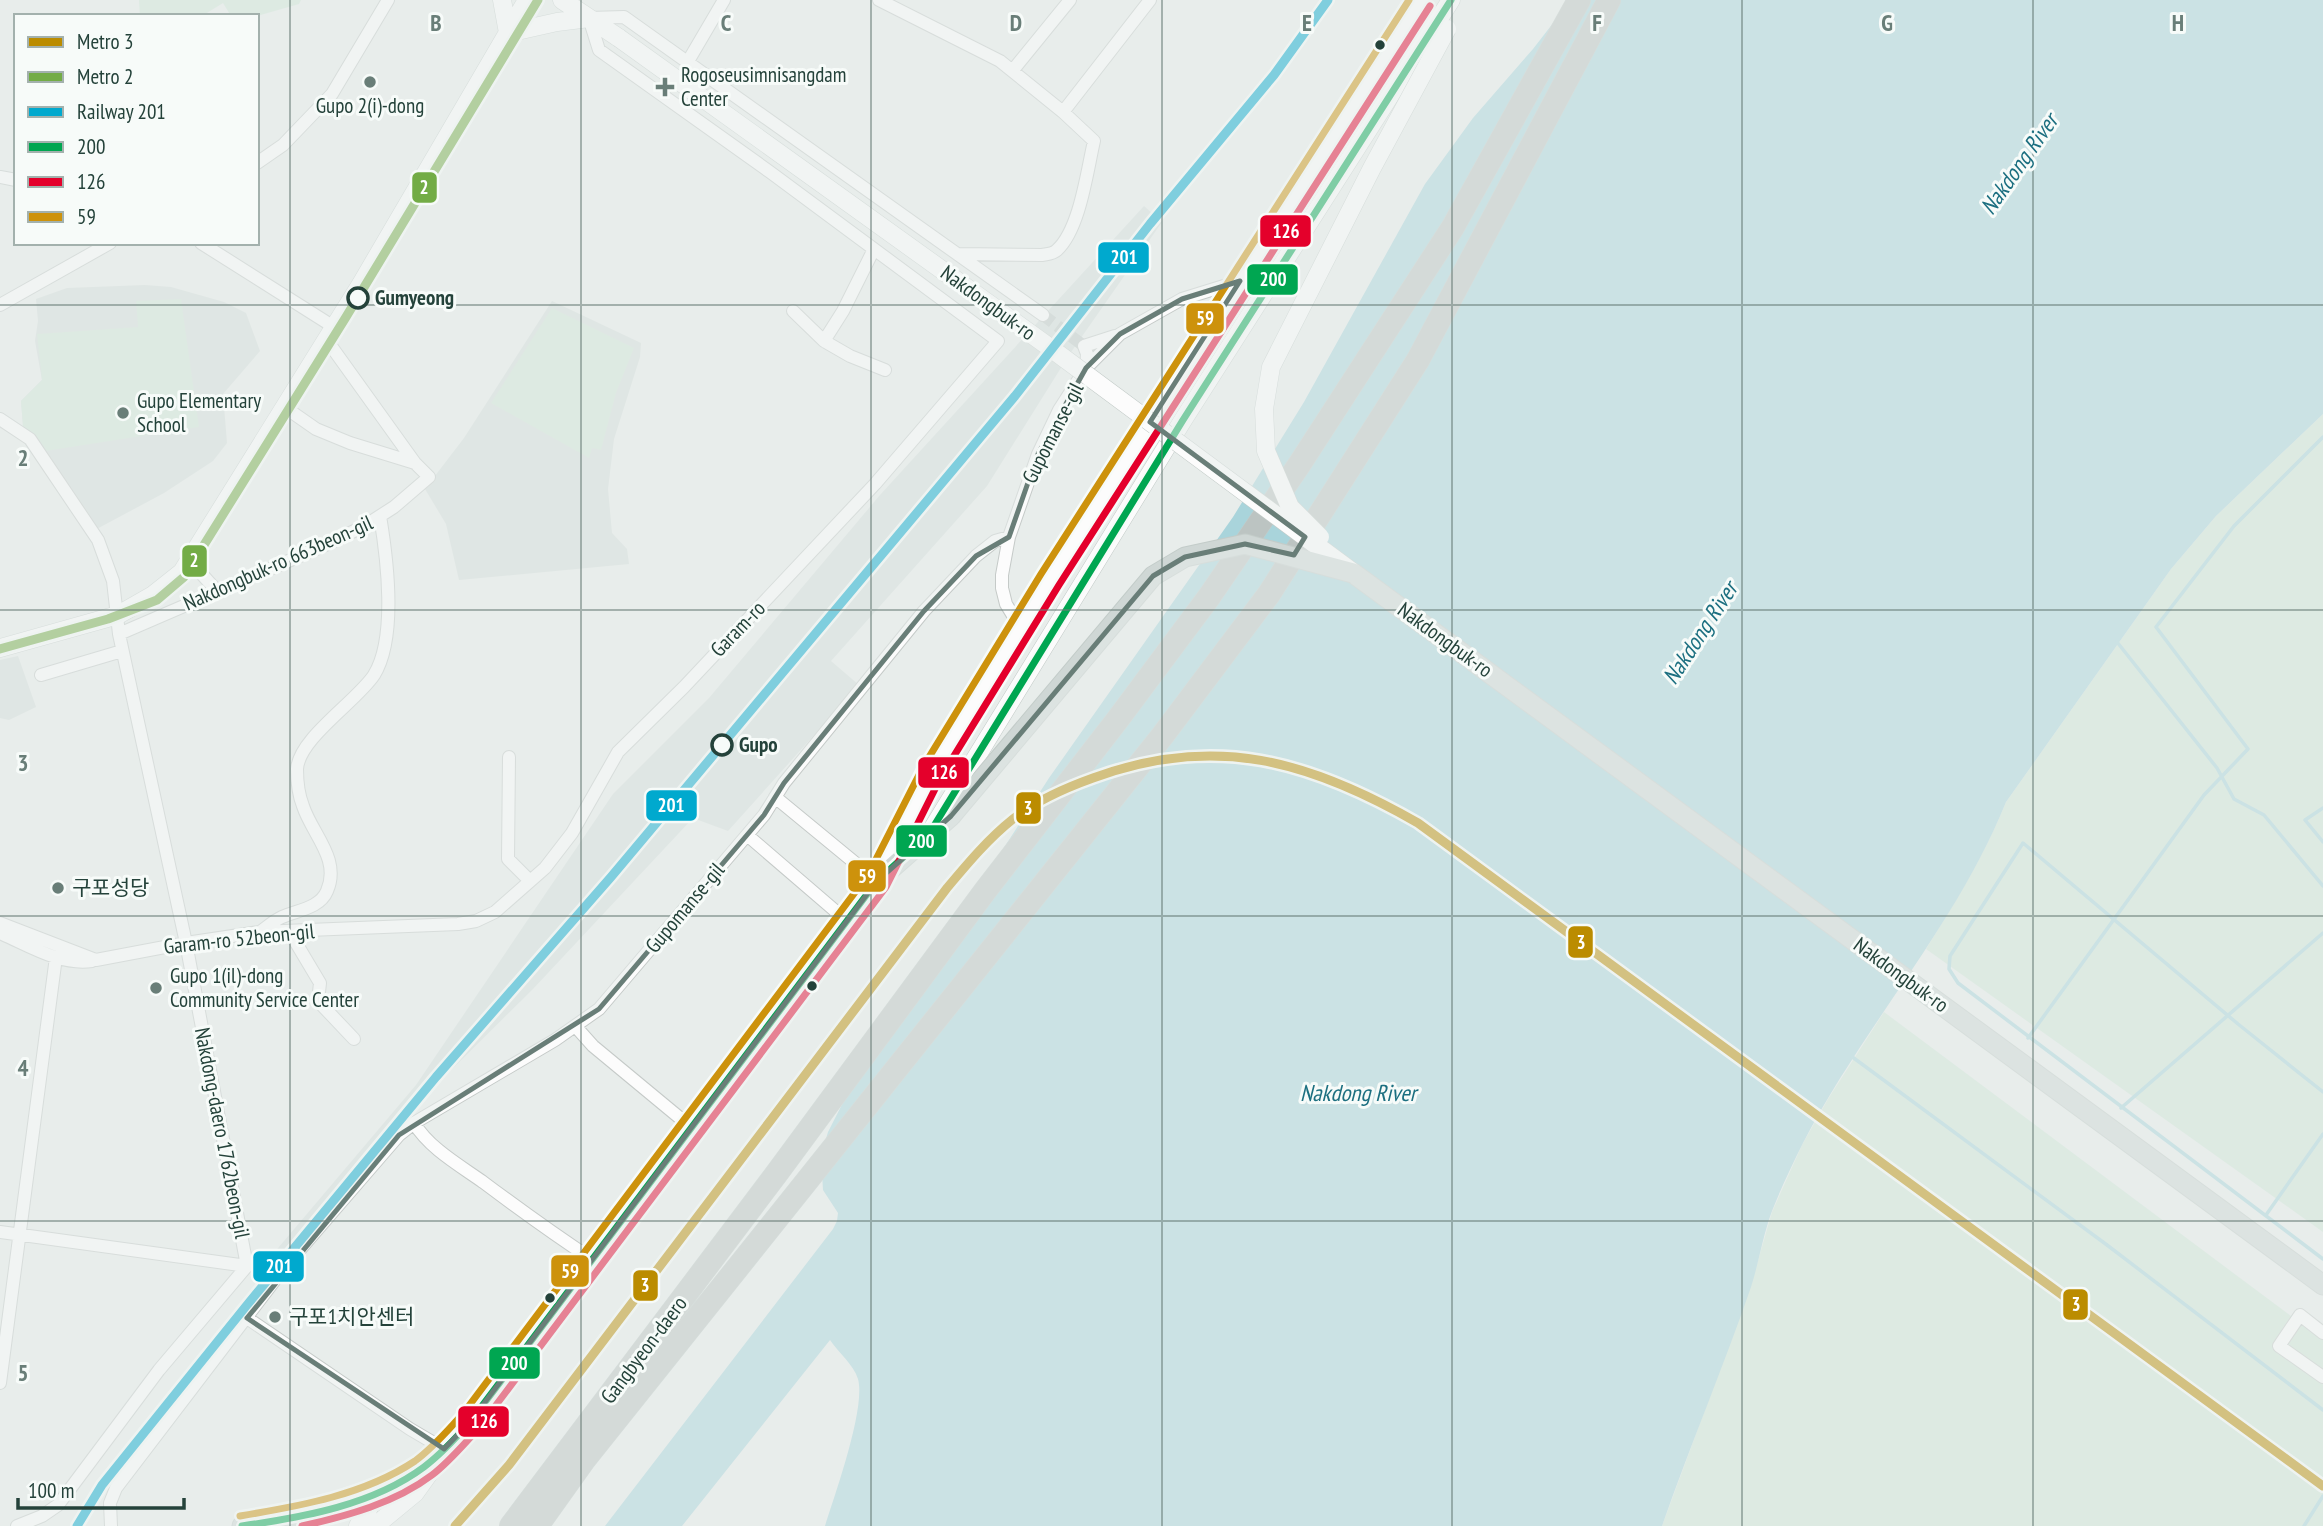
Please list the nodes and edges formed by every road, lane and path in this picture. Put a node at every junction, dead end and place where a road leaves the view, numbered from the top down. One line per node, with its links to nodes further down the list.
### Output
1 (388, 0): 21 (street)
2 (502, 0): 17 (main road)
3 (527, 0): 17 (main road)
4 (562, 0): 16 (main road, Nakdongbuk-ro)
5 (585, 0): 16 (main road)
6 (724, 0): 18 (street)
7 (879, 0): 15 (street)
8 (1070, 0): 19 (street)
9 (1149, 0): 20 (street)
10 (1421, 0): 26 (main road)
11 (1451, 0): 51 (main road)
12 (1461, 0): 39 (main road, bridge)
13 (1579, 0): 82 (highway, Gangbyeon-daero, bridge)
14 (1609, 0): 83 (highway, Gangbyeon-daero, bridge)
15 (897, 4): 19 (street)
16 (589, 18): 17 (main road); 18 (street); 24 (street); 39 (main road, Nakdongbuk-ro, bridge)
17 (508, 33): 30 (main road)
18 (687, 63): 25 (street)
19 (1013, 70): 20 (street)
20 (1063, 112): 25 (street)
21 (259, 162)
22 (106, 245): 27 (street)
23 (204, 245): 30 (street)
24 (874, 249): 31 (street); 50 (street, Garam-ro)
25 (957, 254): 29 (street)
26 (1240, 281): 37 (street, Gupomanse-gil); 42 (main road)
27 (0, 305)
28 (793, 312): 31 (street)
29 (1043, 315)
30 (330, 333): 33 (main road); 35 (street)
31 (824, 341): 32 (street)
32 (885, 370)
33 (284, 406): 35 (street); 38 (main road)
34 (0, 419): 41 (street, Nakdong-daero 1762beon-gil)
35 (415, 463): 36 (street, Nakdongbuk-ro 663beon-gil)
36 (380, 516): 40 (street, Nakdongbuk-ro 663beon-gil); 56 (street)
37 (1009, 537): 42 (street); 48 (street, Gupomanse-gil)
38 (189, 560): 40 (street); 41 (main road)
39 (1353, 573): 51 (main road, bridge); 69 (main road, Nakdongbuk-ro)
40 (216, 591): 43 (street, Nakdongbuk-ro 663beon-gil)
41 (118, 615): 43 (street, Nakdong-daero 1762beon-gil); 44 (main road)
42 (1020, 627): 51 (main road)
43 (118, 634): 45 (street, Nakdong-daero 1762beon-gil)
44 (0, 648)
45 (122, 651): 46 (street); 58 (street, Nakdong-daero 1762beon-gil)
46 (41, 675)
47 (509, 757): 50 (street)
48 (775, 797): 49 (street, Gupomanse-gil); 51 (street)
49 (747, 835): 53 (street); 61 (street, Gupomanse-gil)
50 (530, 881): 52 (street, Garam-ro)
51 (877, 881): 53 (main road)
52 (485, 918): 55 (street, Garam-ro 52beon-gil)
53 (847, 921): 64 (main road)
54 (0, 923): 60 (street)
55 (289, 931): 56 (street, Garam-ro 52beon-gil); 62 (street)
56 (259, 932): 58 (street, Garam-ro 52beon-gil)
57 (0, 933): 59 (street, Garam-ro 52beon-gil)
58 (186, 943): 60 (street, Garam-ro 52beon-gil); 68 (street, Nakdong-daero 1762beon-gil)
59 (56, 957): 60 (street, Garam-ro 52beon-gil); 66 (street)
60 (96, 960)
61 (576, 1027): 63 (street, Gupomanse-gil); 64 (street)
62 (355, 1039)
63 (414, 1122): 67 (street); 70 (street, Gupomanse-gil)
64 (692, 1128): 67 (main road)
65 (0, 1231): 66 (street)
66 (18, 1234): 68 (street); 73 (street)
67 (593, 1260): 74 (main road)
68 (247, 1266): 77 (street, Nakdong-daero 1762beon-gil)
69 (2323, 1285)
70 (247, 1318): 74 (street); 78 (street, Gupomanse-gil)
71 (2323, 1333): 72 (street)
72 (2323, 1377)
73 (0, 1383)
74 (450, 1443): 75 (main road); 81 (main road)
75 (377, 1494): 76 (main road); 80 (main road)
76 (298, 1522): 79 (main road)
77 (17, 1526)
78 (111, 1526)
79 (243, 1526)
80 (358, 1526)
81 (375, 1526)
82 (511, 1526)
83 (537, 1526)

